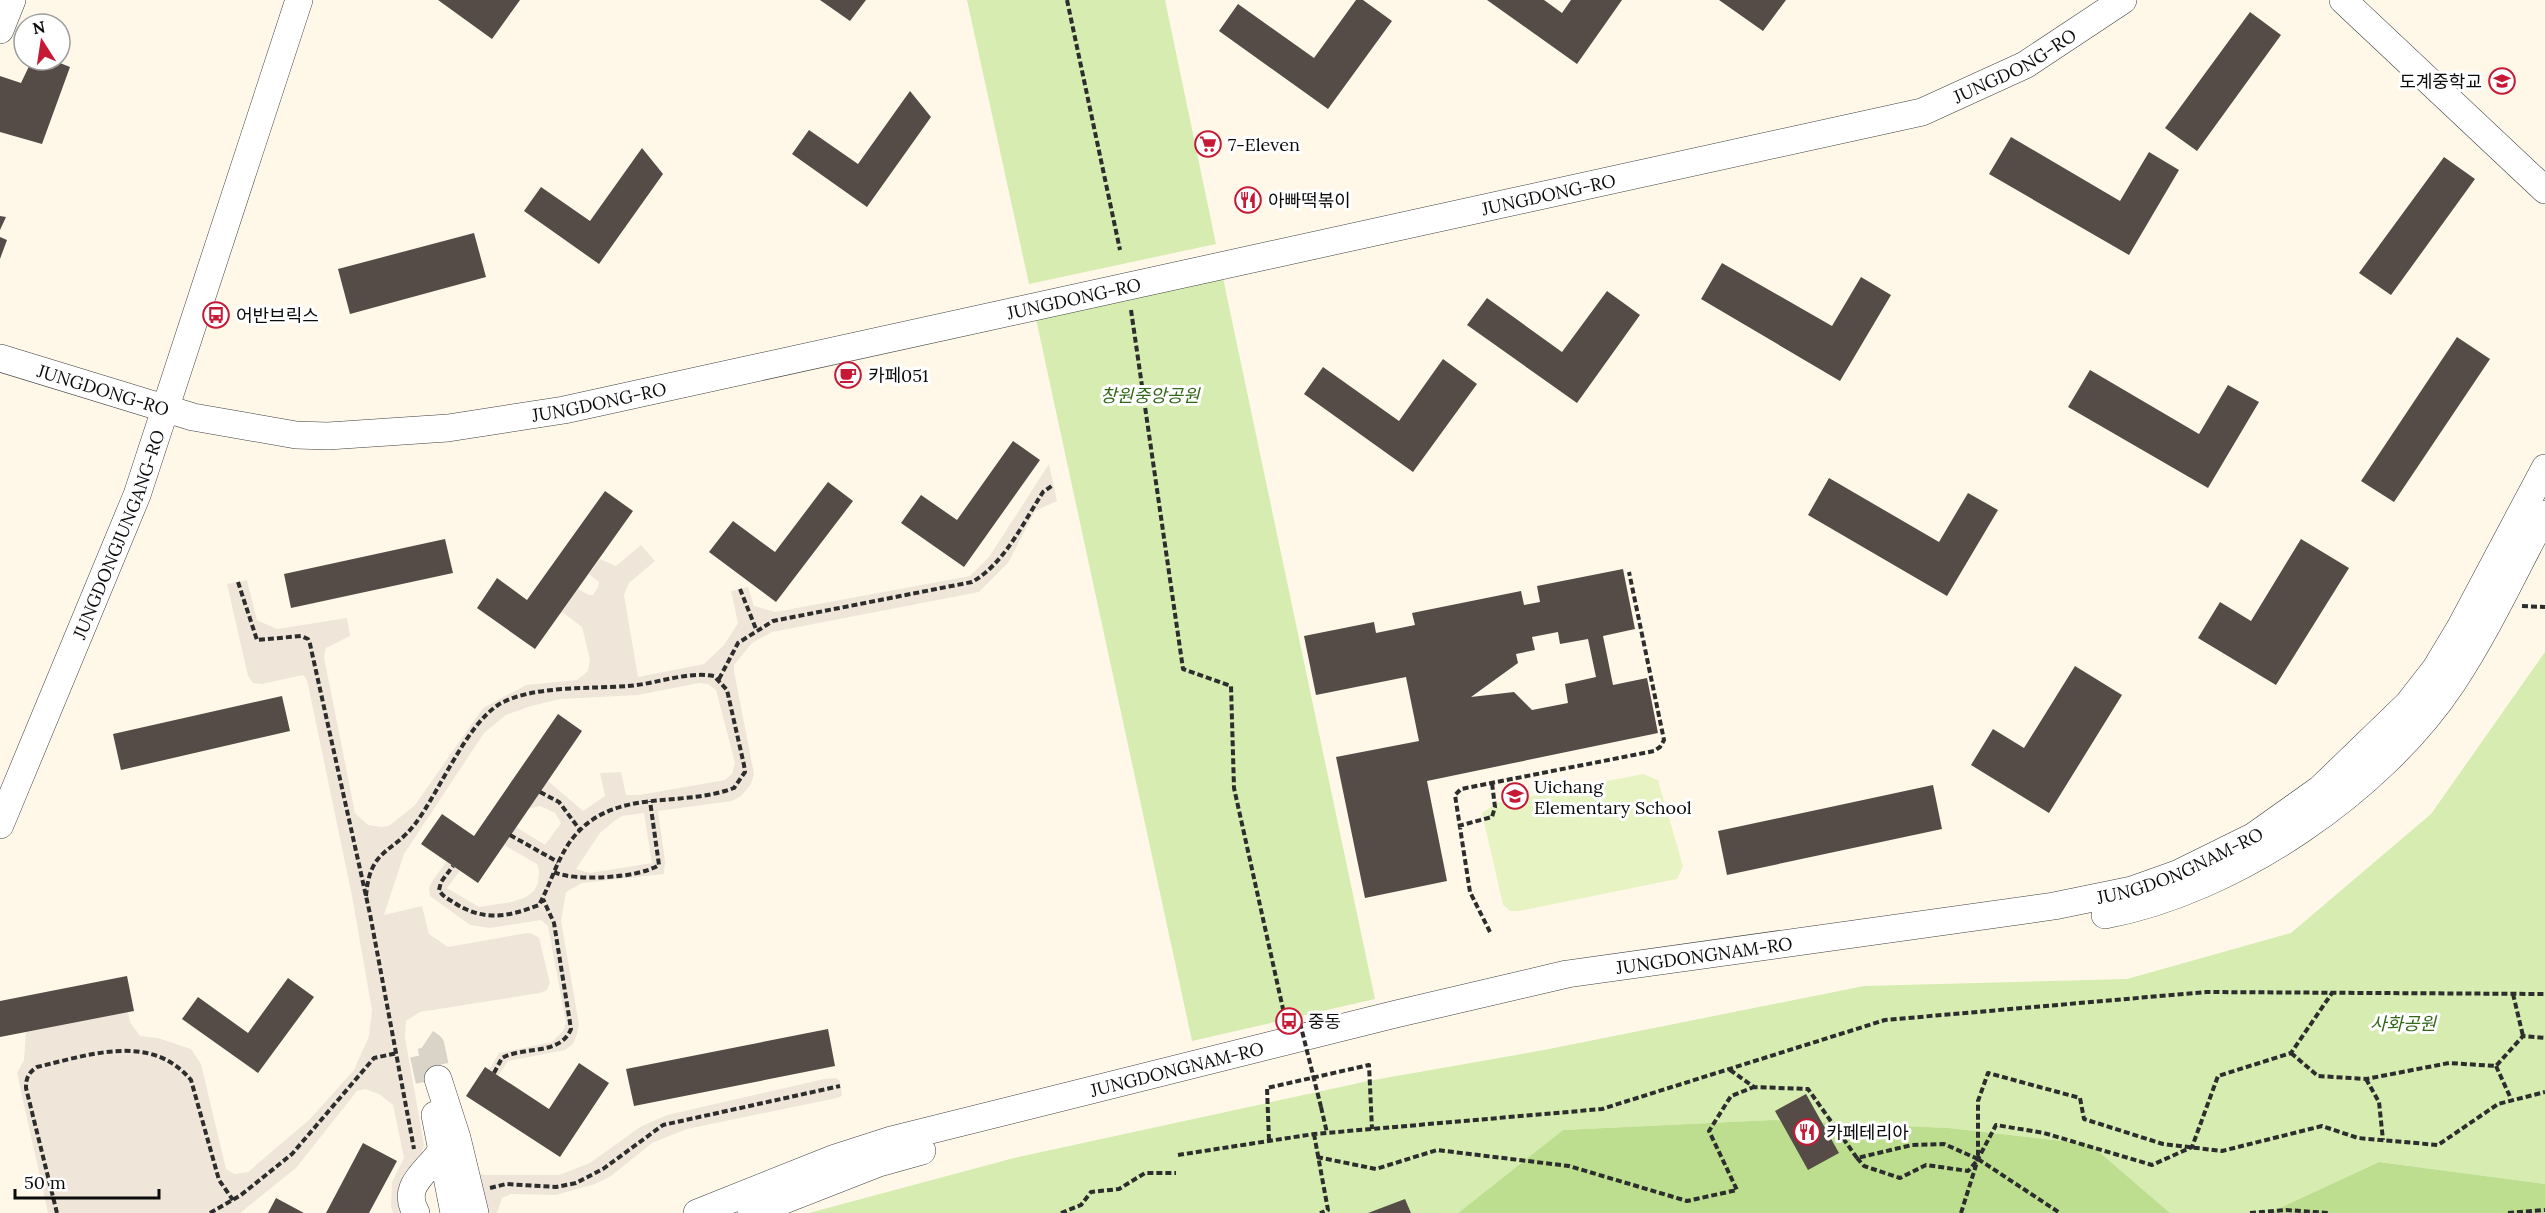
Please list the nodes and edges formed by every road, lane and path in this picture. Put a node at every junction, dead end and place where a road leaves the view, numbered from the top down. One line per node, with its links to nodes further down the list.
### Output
1 (12, 0): 6 (street)
2 (299, 0): 11 (street, JUNGDONGJUNGANG-RO)
3 (1067, 0): 8 (path)
4 (2123, 0): 11 (street, JUNGDONG-RO)
5 (2343, 0): 7 (street)
6 (0, 30)
7 (2545, 190)
8 (1120, 250)
9 (1131, 310): 38 (path)
10 (0, 358): 11 (street, JUNGDONG-RO)
11 (163, 409): 25 (street, JUNGDONGJUNGANG-RO)
12 (2545, 468): 72 (street, JUNGDONGNAM-RO)
13 (1053, 485): 20 (path)
14 (2545, 514): 73 (street, JUNGDONGNAM-RO)
15 (1629, 572): 22 (path)
16 (238, 582): 32 (path)
17 (740, 589): 20 (path)
18 (2521, 606): 19 (path)
19 (2545, 607)
20 (756, 629): 21 (path)
21 (719, 679): 24 (path); 32 (path)
22 (1492, 783): 26 (path); 26 (path)
23 (540, 792): 27 (path)
24 (650, 801): 27 (path); 31 (path)
25 (0, 825)
26 (1458, 825): 34 (path)
27 (580, 830): 29 (path)
28 (510, 835): 29 (path)
29 (558, 862): 31 (path)
30 (453, 866): 33 (path)
31 (554, 872): 33 (path)
32 (366, 896): 42 (path)
33 (543, 899): 46 (path)
34 (1490, 932)
35 (2332, 993): 36 (path); 43 (path); 45 (path)
36 (2513, 994): 37 (path); 40 (path)
37 (2545, 994)
38 (1285, 1018)
39 (1300, 1023): 53 (path, bridge)
40 (2523, 1036): 41 (path); 44 (path)
41 (2545, 1038)
42 (397, 1053): 60 (path); 65 (path)
43 (2291, 1053): 47 (path); 57 (path)
44 (2496, 1066): 47 (path); 51 (path)
45 (1730, 1069): 49 (path); 52 (path)
46 (494, 1073)
47 (2366, 1079): 56 (path)
48 (840, 1086): 66 (path)
49 (1754, 1087): 61 (path); 62 (path)
50 (2545, 1092): 51 (path)
51 (2512, 1101): 56 (path)
52 (1372, 1129): 53 (path); 55 (path)
53 (1327, 1133): 54 (path)
54 (1314, 1134): 55 (path); 61 (path)
55 (1269, 1140): 59 (path)
56 (2384, 1140): 57 (path)
57 (2192, 1147): 63 (path); 63 (path)
58 (441, 1151): 66 (street); 70 (street); 71 (street)
59 (1178, 1155)
60 (414, 1156)
61 (1317, 1157): 75 (path)
62 (1857, 1158): 63 (path); 63 (path)
63 (1978, 1159): 76 (path); 77 (path)
64 (1176, 1173): 74 (path)
65 (233, 1200): 68 (path); 69 (path)
66 (481, 1204)
67 (2545, 1210): 80 (path)
68 (57, 1213)
69 (212, 1213)
70 (416, 1213)
71 (454, 1213)
72 (697, 1213)
73 (751, 1213)
74 (1061, 1213)
75 (1320, 1213)
76 (1962, 1213)
77 (2060, 1213)
78 (2250, 1213): 79 (path)
79 (2328, 1213)
80 (2508, 1213)

